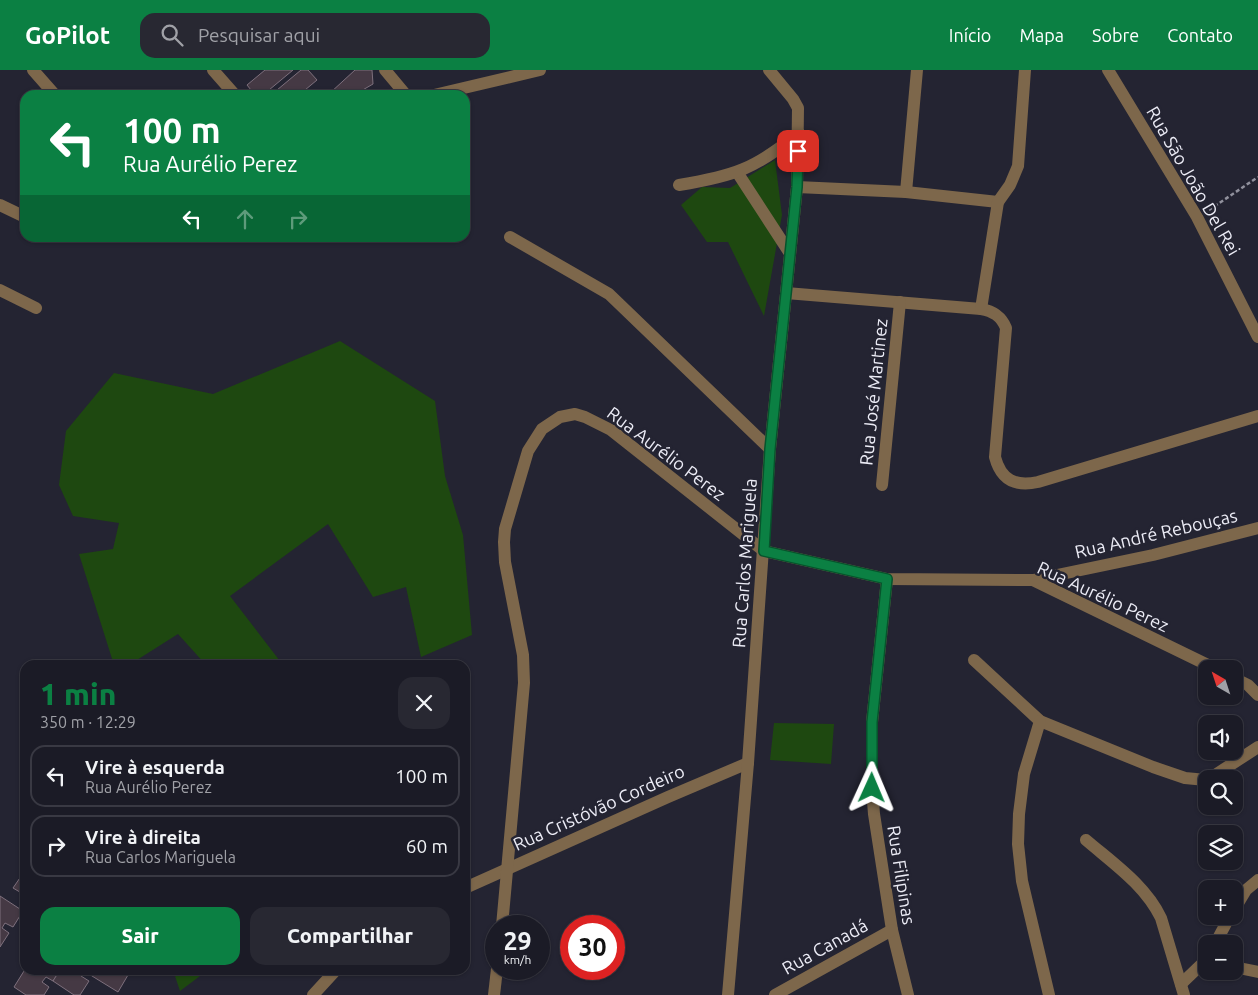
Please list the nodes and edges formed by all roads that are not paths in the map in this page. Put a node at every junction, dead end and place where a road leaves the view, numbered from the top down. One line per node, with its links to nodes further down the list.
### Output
1 (34, 70): 9 (street)
2 (213, 70): 10 (street)
3 (385, 70): 11 (street)
4 (540, 70): 12 (street)
5 (768, 70): 13 (street, Rua Carlos Mariguela)
6 (917, 70): 17 (street)
7 (1025, 70): 18 (street)
8 (1108, 70): 28 (street, Rua São João Del Rei)
9 (51, 90)
10 (231, 90)
11 (402, 90)
12 (455, 90)
13 (799, 133): 14 (street); 16 (street, Rua Carlos Mariguela)
14 (737, 172): 15 (street); 22 (street)
15 (678, 185)
16 (797, 187): 17 (street); 22 (street, Rua Carlos Mariguela)
17 (906, 192): 18 (street)
18 (998, 202): 27 (street)
19 (0, 205): 20 (street)
20 (20, 215)
21 (510, 237): 30 (street)
22 (789, 252): 24 (street, Rua Carlos Mariguela)
23 (0, 290): 26 (street)
24 (786, 293): 25 (street); 30 (street, Rua Carlos Mariguela)
25 (900, 302): 27 (street); 31 (street, Rua José Martinez)
26 (36, 308)
27 (981, 308): 29 (street)
28 (1258, 337)
29 (1258, 416)
30 (770, 449): 33 (street, Rua Carlos Mariguela)
31 (882, 485)
32 (1258, 528): 35 (street, Rua André Rebouças)
33 (764, 551): 34 (street, Rua Aurélio Perez); 42 (street, Rua Carlos Mariguela); 46 (street, Rua Aurélio Perez)
34 (887, 579): 35 (street, Rua Aurélio Perez); 51 (street, Rua Filipinas)
35 (1033, 580): 37 (street, Rua Aurélio Perez)
36 (974, 660): 40 (street)
37 (1198, 660)
38 (1253, 685): 39 (street)
39 (1258, 695)
40 (1040, 721): 44 (street); 63 (street)
41 (1258, 747): 43 (street)
42 (748, 763): 46 (street, Rua Cristóvão Cordeiro); 60 (street, Rua Carlos Mariguela)
43 (1221, 770)
44 (1198, 779)
45 (1086, 840): 57 (street)
46 (508, 868): 48 (street, Rua Cristóvão Cordeiro); 50 (street, Rua Aurélio Perez)
47 (1258, 880): 49 (street)
48 (470, 886)
49 (1243, 895)
50 (503, 915)
51 (892, 930): 61 (street, Rua Canadá); 62 (street, Rua Filipinas)
52 (1243, 969): 54 (street)
53 (1198, 971): 57 (street)
54 (1258, 972)
55 (331, 975): 58 (street)
56 (496, 980): 59 (street)
57 (1182, 990)
58 (313, 995)
59 (494, 995)
60 (728, 995)
61 (775, 995)
62 (908, 995)
63 (1049, 995)

